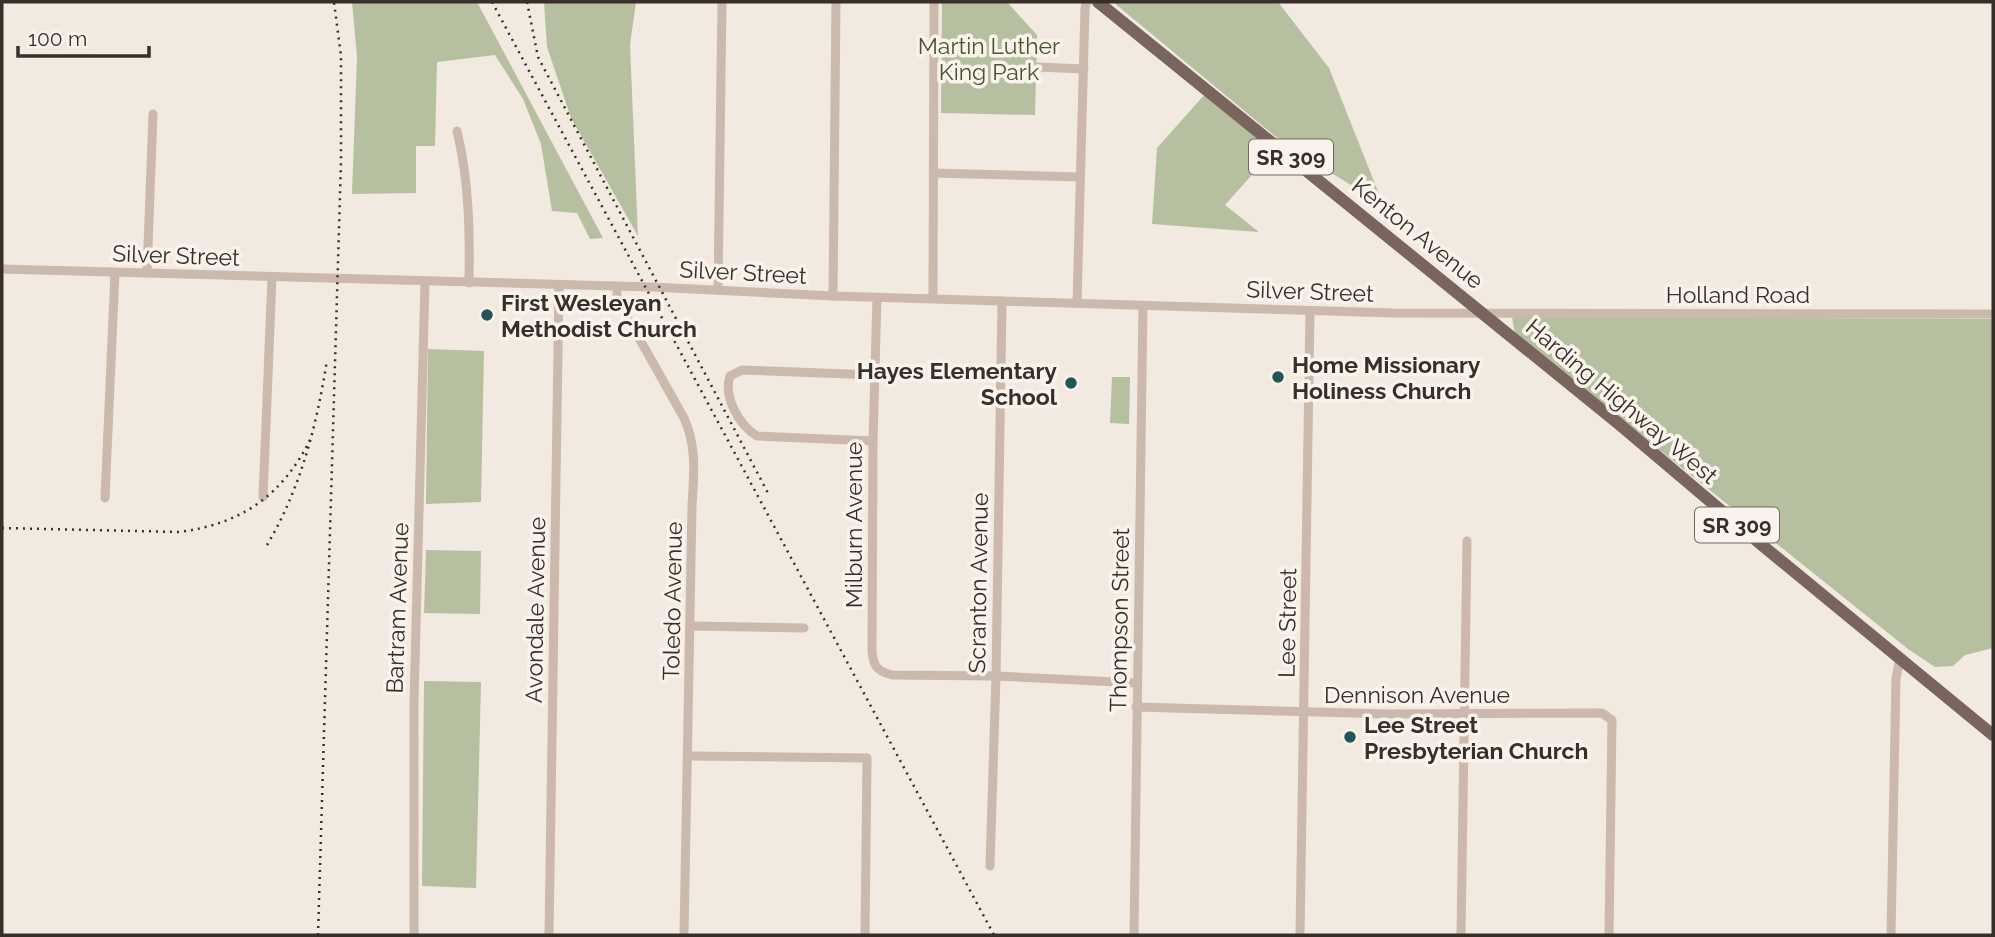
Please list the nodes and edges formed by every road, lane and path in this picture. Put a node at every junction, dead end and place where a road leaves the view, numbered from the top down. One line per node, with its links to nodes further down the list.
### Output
1 (722, 2): 20 (street)
2 (836, 2): 21 (street)
3 (934, 2): 10 (street)
4 (1087, 2): 7 (street)
5 (1098, 2): 28 (main road, Kenton Avenue / SR 309)
6 (1038, 67): 7 (street)
7 (1084, 69): 11 (street)
8 (153, 114): 14 (street)
9 (457, 131): 17 (street)
10 (933, 173): 11 (street); 23 (street)
11 (1079, 177): 25 (street)
12 (2, 269): 13 (street, Silver Street)
13 (115, 272): 14 (street, Silver Street); 33 (street)
14 (147, 273): 15 (street, Silver Street)
15 (272, 277): 16 (street, Silver Street); 32 (street)
16 (425, 281): 17 (street, Silver Street); 46 (street, Bartram Avenue)
17 (469, 282): 18 (street, Silver Street)
18 (559, 285): 19 (street, Silver Street); 47 (street, Avondale Avenue)
19 (617, 287): 20 (street, Silver Street); 35 (street, Toledo Avenue)
20 (718, 290): 21 (street, Silver Street)
21 (833, 296): 22 (street, Silver Street)
22 (877, 297): 23 (street, Silver Street); 30 (street, Milburn Avenue)
23 (933, 298): 24 (street, Silver Street)
24 (1002, 301): 25 (street, Silver Street); 38 (street, Scranton Avenue)
25 (1077, 303): 26 (street, Silver Street)
26 (1143, 305): 27 (street, Silver Street); 39 (street, Thompson Street)
27 (1310, 311): 28 (street, Silver Street); 41 (street, Lee Street)
28 (1483, 313): 29 (street, Holland Road); 37 (main road, Harding Highway West / SR 309)
29 (1993, 314)
30 (875, 375): 31 (street, Milburn Avenue); 31 (street)
31 (873, 441): 38 (street, Milburn Avenue)
32 (263, 497)
33 (105, 498)
34 (1467, 541): 42 (street)
35 (692, 626): 36 (street); 44 (street, Toledo Avenue)
36 (804, 628)
37 (1900, 659): 43 (main road, Harding Highway West / SR 309); 54 (street)
38 (996, 676): 39 (street); 45 (street, Scranton Avenue)
39 (1137, 683): 40 (street, Thompson Street)
40 (1136, 707): 41 (street, Dennison Avenue); 50 (street, Thompson Street)
41 (1305, 713): 42 (street, Dennison Avenue); 51 (street, Lee Street)
42 (1465, 715): 52 (street); 53 (street, Dennison Avenue)
43 (1993, 735)
44 (689, 756): 48 (street, Toledo Avenue); 49 (street)
45 (990, 866)
46 (414, 935)
47 (549, 935)
48 (684, 935)
49 (865, 935)
50 (1134, 935)
51 (1300, 935)
52 (1461, 935)
53 (1609, 935)
54 (1891, 935)

